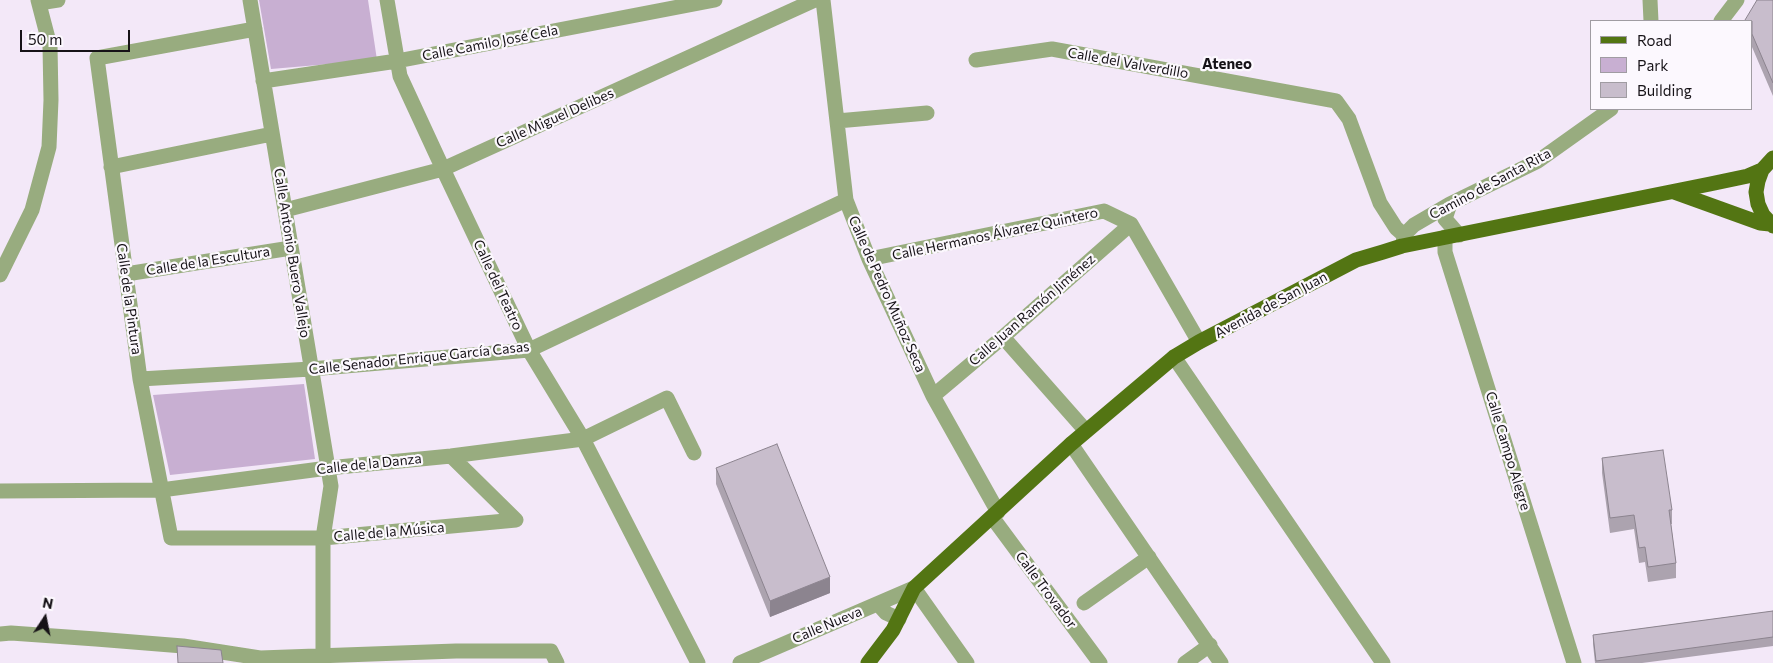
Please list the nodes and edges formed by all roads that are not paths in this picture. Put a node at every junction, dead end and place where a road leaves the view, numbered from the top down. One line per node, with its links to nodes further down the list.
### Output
1 (58, 0): 9 (street)
2 (250, 0): 13 (street, Calle Antonio Buero Vallejo)
3 (387, 0): 15 (street, Calle del Teatro)
4 (715, 0): 15 (street, Calle Camilo José Cela)
5 (816, 0): 10 (street, Calle Miguel Delibes)
6 (823, 0): 19 (street, Calle de Pedro Muñoz Seca)
7 (1650, 0): 11 (street)
8 (1737, 0): 12 (street)
9 (38, 2): 36 (street)
10 (800, 4): 23 (street, Calle Miguel Delibes)
11 (1651, 20)
12 (1722, 20)
13 (255, 29): 16 (street, Calle Antonio Buero Vallejo); 22 (street, Calle de la Pintura)
14 (976, 60): 32 (street, Calle del Valverdillo)
15 (397, 61): 16 (street, Calle Camilo José Cela); 23 (street, Calle del Teatro)
16 (263, 81): 20 (street, Calle Antonio Buero Vallejo)
17 (1610, 110): 27 (street, Camino de Santa Rita)
18 (927, 113): 19 (street)
19 (837, 121): 26 (street, Calle de Pedro Muñoz Seca)
20 (272, 134): 22 (street); 28 (street, Calle Antonio Buero Vallejo)
21 (1773, 158): 24 (main road)
22 (111, 167): 35 (street, Calle de la Pintura)
23 (443, 169): 28 (street, Calle Miguel Delibes); 39 (street, Calle del Teatro)
24 (1762, 170): 25 (main road, Avenida de San Juan); 30 (main road)
25 (1672, 191): 30 (main road); 31 (main road, Avenida de San Juan)
26 (846, 200): 34 (street, Calle de Pedro Muñoz Seca); 39 (street, Calle Senador Enrique García Casas)
27 (1450, 204): 31 (street); 32 (street, Camino de Santa Rita)
28 (285, 210): 33 (street, Calle Antonio Buero Vallejo)
29 (1131, 224): 34 (street, Calle Hermanos Álvarez Quintero); 37 (street, Calle Juan Ramón Jiménez); 38 (street)
30 (1772, 225)
31 (1452, 236): 32 (main road, Avenida de San Juan); 72 (street, Calle Campo Alegre)
32 (1403, 241): 38 (main road, Avenida de San Juan)
33 (291, 248): 35 (street, Calle de la Escultura); 41 (street, Calle Antonio Buero Vallejo)
34 (869, 259): 43 (street, Calle de Pedro Muñoz Seca)
35 (126, 274): 42 (street, Calle de la Pintura)
36 (0, 275)
37 (1003, 337): 43 (street, Calle Juan Ramón Jiménez); 44 (street)
38 (1199, 342): 40 (main road, Avenida de San Juan)
39 (529, 350): 41 (street, Calle Senador Enrique García Casas); 45 (street, Calle del Teatro)
40 (1174, 357): 44 (main road, Avenida de San Juan); 71 (street)
41 (311, 369): 42 (street, Calle Senador Enrique García Casas); 49 (street, Calle Antonio Buero Vallejo)
42 (140, 379): 50 (street, Calle de la Pintura)
43 (933, 396): 52 (street, Calle de Pedro Muñoz Seca)
44 (1086, 431): 46 (main road, Avenida de San Juan)
45 (583, 439): 47 (street, Calle de la Danza); 48 (street, Calle de la Danza); 64 (street, Calle del Teatro)
46 (1071, 444): 52 (main road, Avenida de San Juan); 55 (street)
47 (694, 453)
48 (451, 456): 49 (street, Calle de la Danza); 54 (street, Calle de la Música)
49 (328, 468): 50 (street, Calle de la Danza); 54 (street, Calle Antonio Buero Vallejo)
50 (161, 490): 51 (street, Calle de la Danza); 53 (street, Calle de la Pintura)
51 (0, 491)
52 (995, 514): 56 (main road, Avenida de San Juan); 68 (street, Calle Trovador)
53 (171, 538): 54 (street, Calle de la Música)
54 (323, 538): 62 (street, Calle Antonio Buero Vallejo)
55 (1149, 557): 57 (street); 61 (street)
56 (914, 588): 58 (street, Calle Nueva); 59 (main road); 67 (street)
57 (1084, 603)
58 (878, 604): 59 (street); 65 (street, Calle Nueva)
59 (899, 619): 66 (main road)
60 (0, 634): 62 (street)
61 (1210, 645): 69 (street); 70 (street)
62 (323, 656): 63 (street)
63 (557, 663)
64 (698, 663)
65 (740, 663)
66 (868, 663)
67 (967, 663)
68 (1100, 663)
69 (1184, 663)
70 (1221, 663)
71 (1383, 663)
72 (1574, 663)

